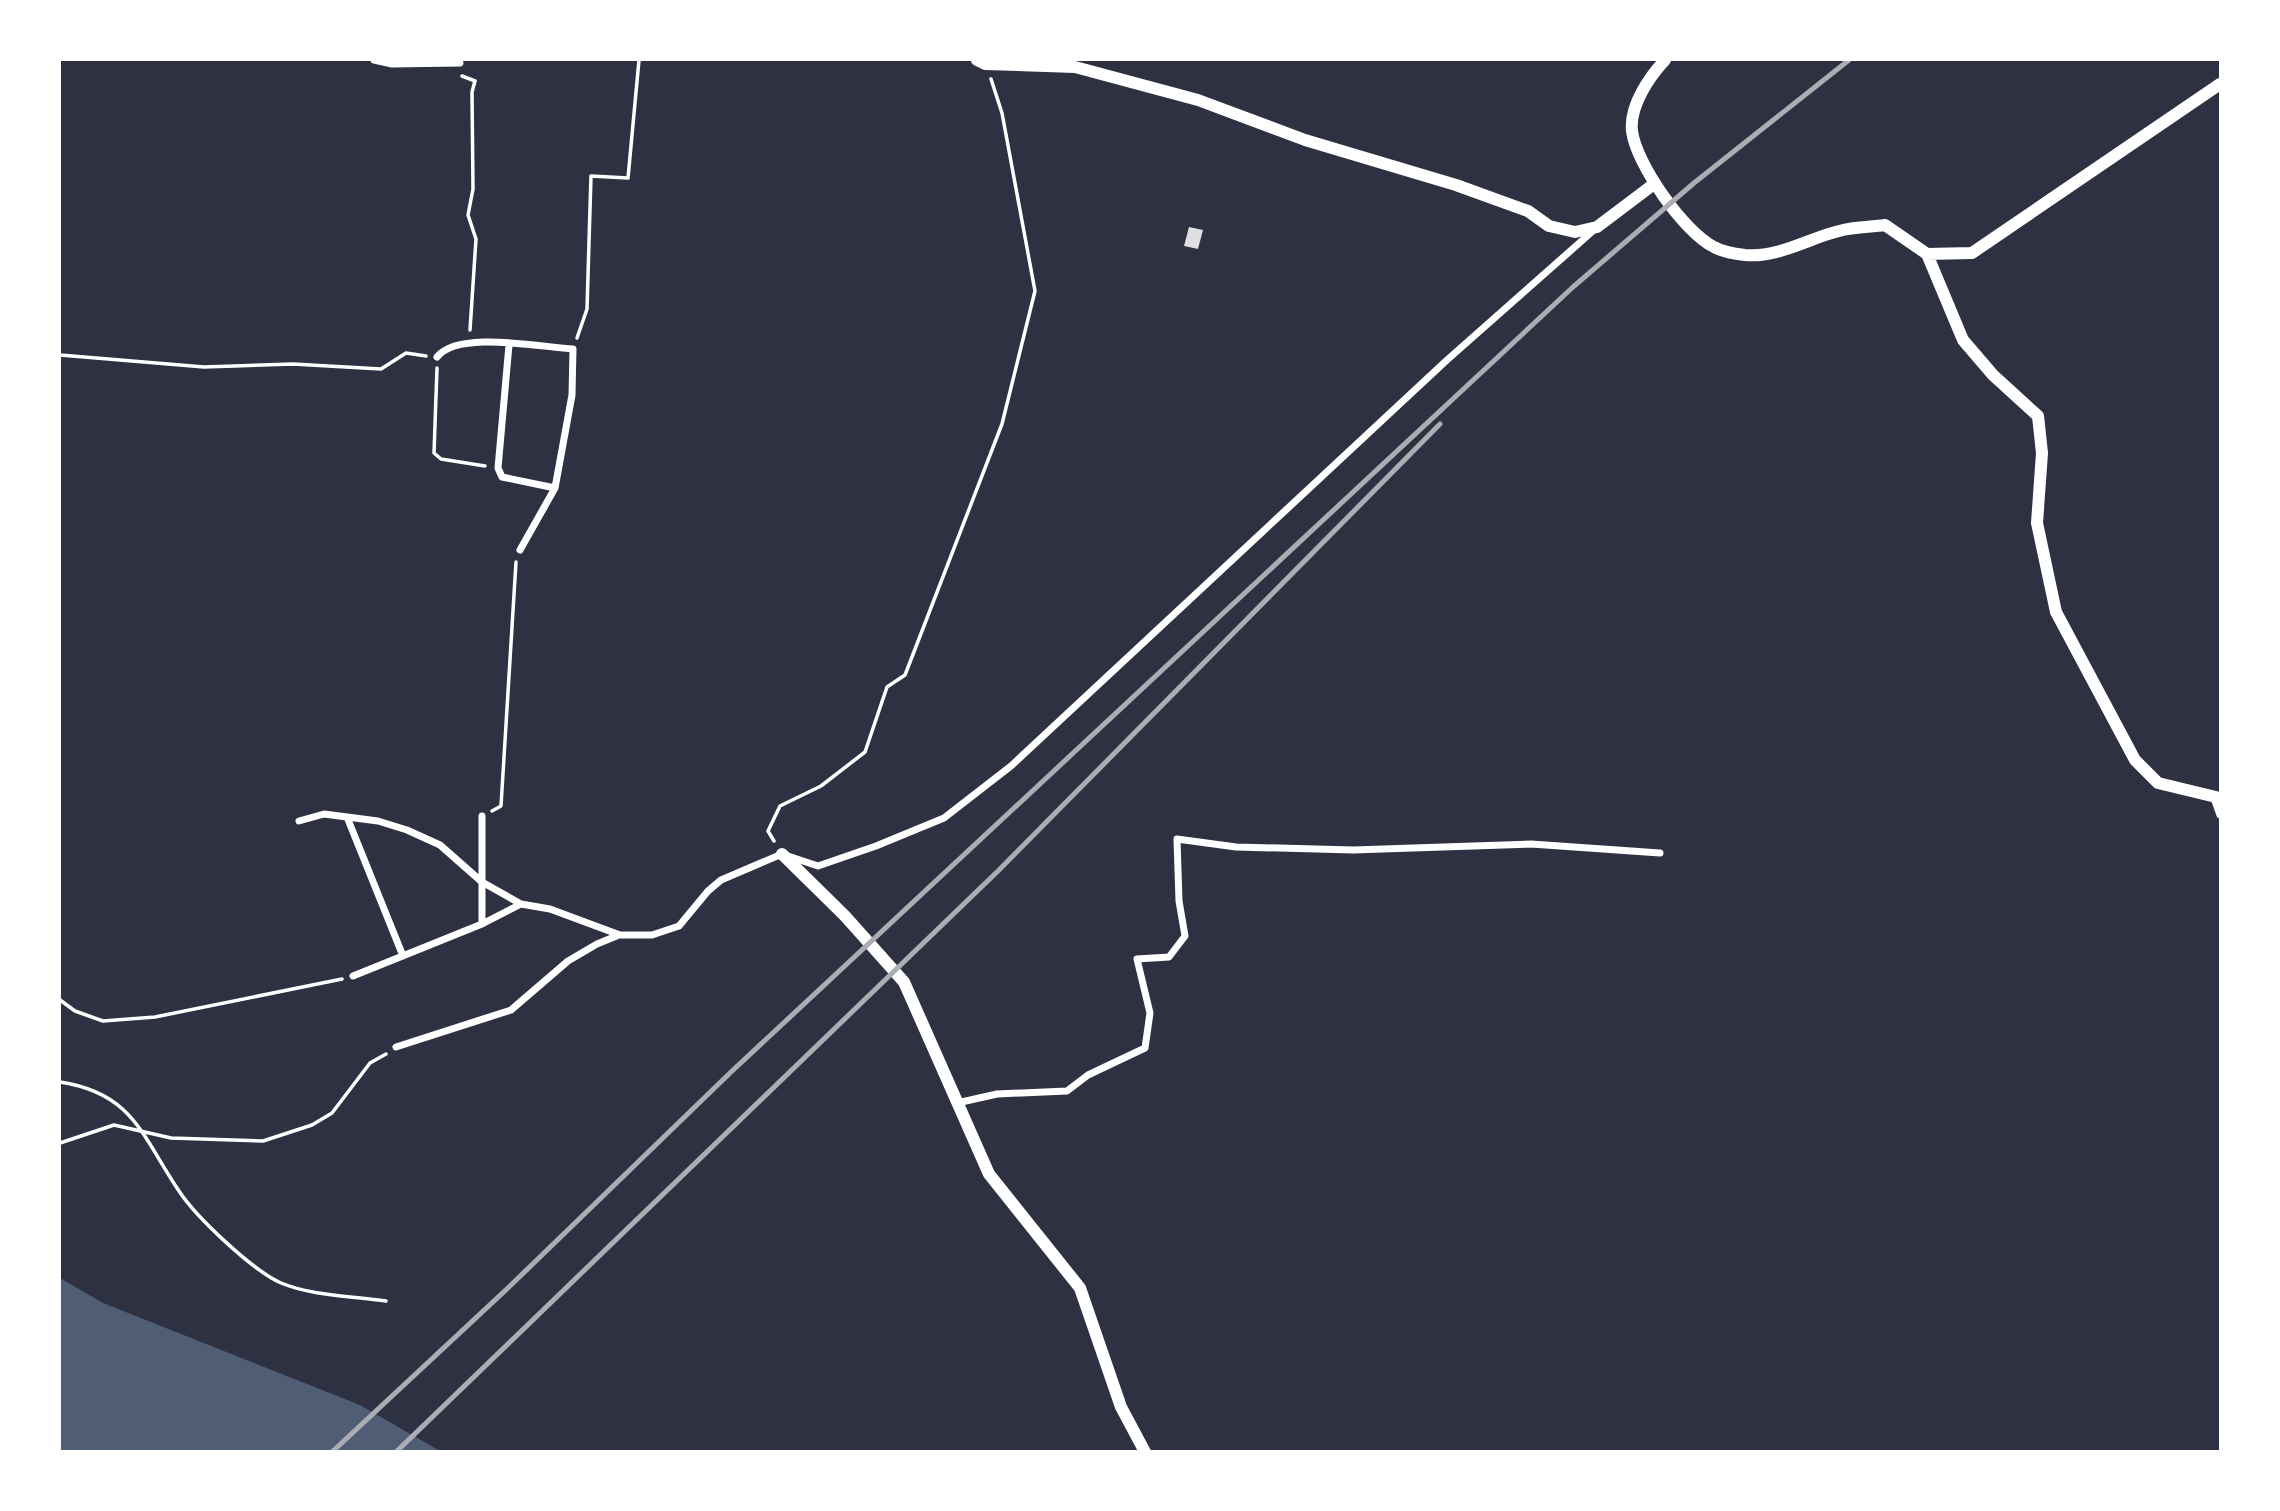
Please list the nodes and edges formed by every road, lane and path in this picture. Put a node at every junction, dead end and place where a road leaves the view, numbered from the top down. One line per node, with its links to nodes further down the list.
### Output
1 (374, 60): 5 (street)
2 (639, 60): 13 (path)
3 (1665, 60): 8 (street)
4 (981, 62): 9 (street); 25 (path)
5 (460, 63)
6 (455, 74): 11 (path)
7 (2221, 84): 10 (street)
8 (1654, 184): 9 (street); 10 (street)
9 (1597, 227): 25 (street)
10 (1927, 254): 19 (street)
11 (471, 342): 12 (street); 15 (street)
12 (509, 345): 13 (street); 16 (street)
13 (573, 349): 17 (street)
14 (60, 355): 15 (path)
15 (437, 357): 16 (path)
16 (498, 468): 17 (street)
17 (555, 488): 18 (street)
18 (520, 550): 21 (path)
19 (2217, 798): 20 (street)
20 (2221, 815)
21 (482, 816): 26 (street)
22 (347, 817): 23 (street); 26 (street); 30 (street)
23 (299, 821)
24 (1660, 853): 35 (street)
25 (782, 854): 29 (street); 35 (street)
26 (482, 881): 27 (street); 28 (street)
27 (521, 904): 28 (street); 29 (street)
28 (482, 924): 30 (street)
29 (620, 935): 33 (street)
30 (403, 956): 31 (street)
31 (353, 976): 32 (path)
32 (60, 1000)
33 (396, 1047): 36 (path)
34 (60, 1082): 36 (path)
35 (957, 1103): 39 (street)
36 (142, 1130): 37 (path); 38 (path)
37 (60, 1143)
38 (386, 1301)
39 (1145, 1451)

